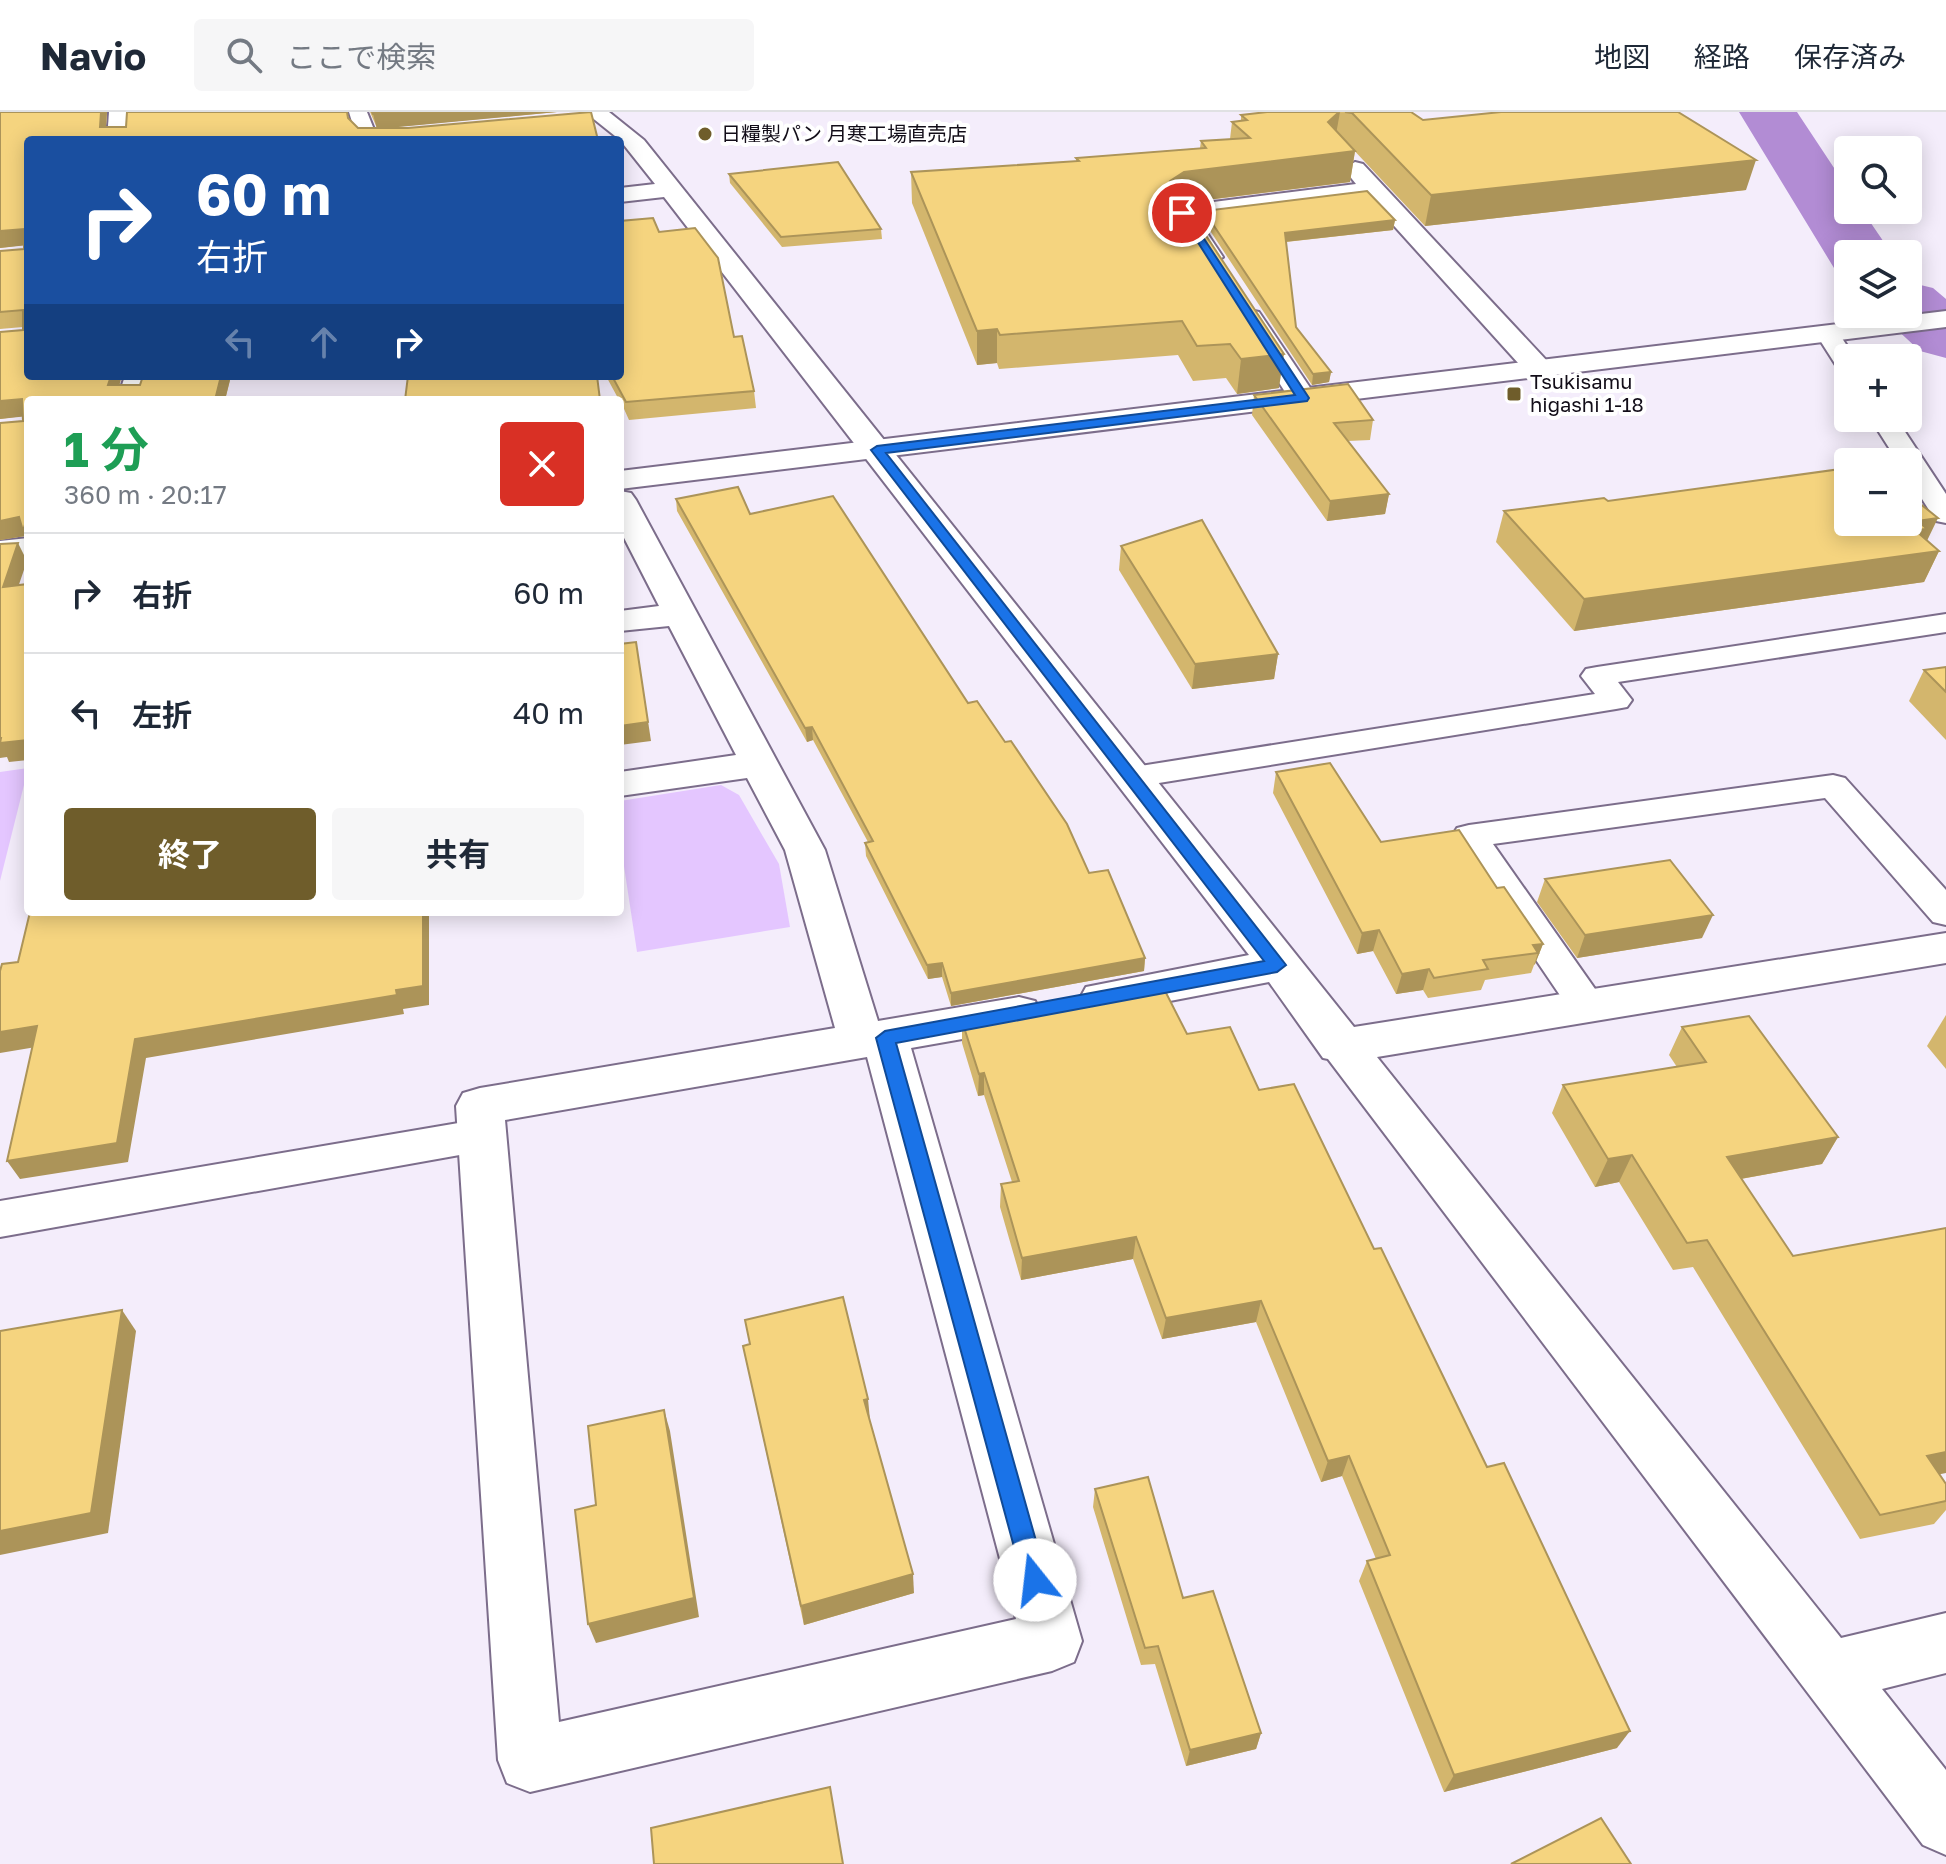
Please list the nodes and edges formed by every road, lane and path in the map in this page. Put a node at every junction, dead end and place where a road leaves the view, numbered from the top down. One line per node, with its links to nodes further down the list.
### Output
1 (120, 112): 5 (street)
2 (358, 112): 6 (lane)
3 (592, 116): 8 (street)
4 (431, 132): 7 (lane)
5 (118, 136)
6 (369, 136)
7 (391, 136)
8 (616, 136)
9 (628, 146): 11 (street)
10 (1337, 150): 12 (street)
11 (670, 189): 13 (street); 20 (street)
12 (1373, 189): 17 (street); 18 (street)
13 (624, 195)
14 (1946, 319): 15 (street)
15 (1828, 334): 16 (lane); 17 (street)
16 (1834, 344)
17 (1538, 368): 18 (street)
18 (1303, 398): 20 (street)
19 (1892, 432): 23 (lane)
20 (877, 450): 21 (street); 30 (street)
21 (624, 480)
22 (624, 508): 26 (street)
23 (1946, 515)
24 (24, 548): 25 (street)
25 (0, 551)
26 (679, 614): 27 (street); 29 (street)
27 (624, 621)
28 (1946, 623): 30 (lane)
29 (758, 764): 31 (street); 36 (street)
30 (1134, 777): 34 (street)
31 (624, 783)
32 (1946, 913): 35 (lane)
33 (1946, 948): 35 (street)
34 (1277, 965): 36 (street); 37 (street)
35 (1588, 1006): 37 (street)
36 (874, 1040): 38 (street); 38 (street)
37 (1339, 1046): 41 (street)
38 (482, 1135): 39 (lane)
39 (0, 1219)
40 (1946, 1643): 41 (street)
41 (1829, 1672): 42 (street)
42 (1946, 1822)

